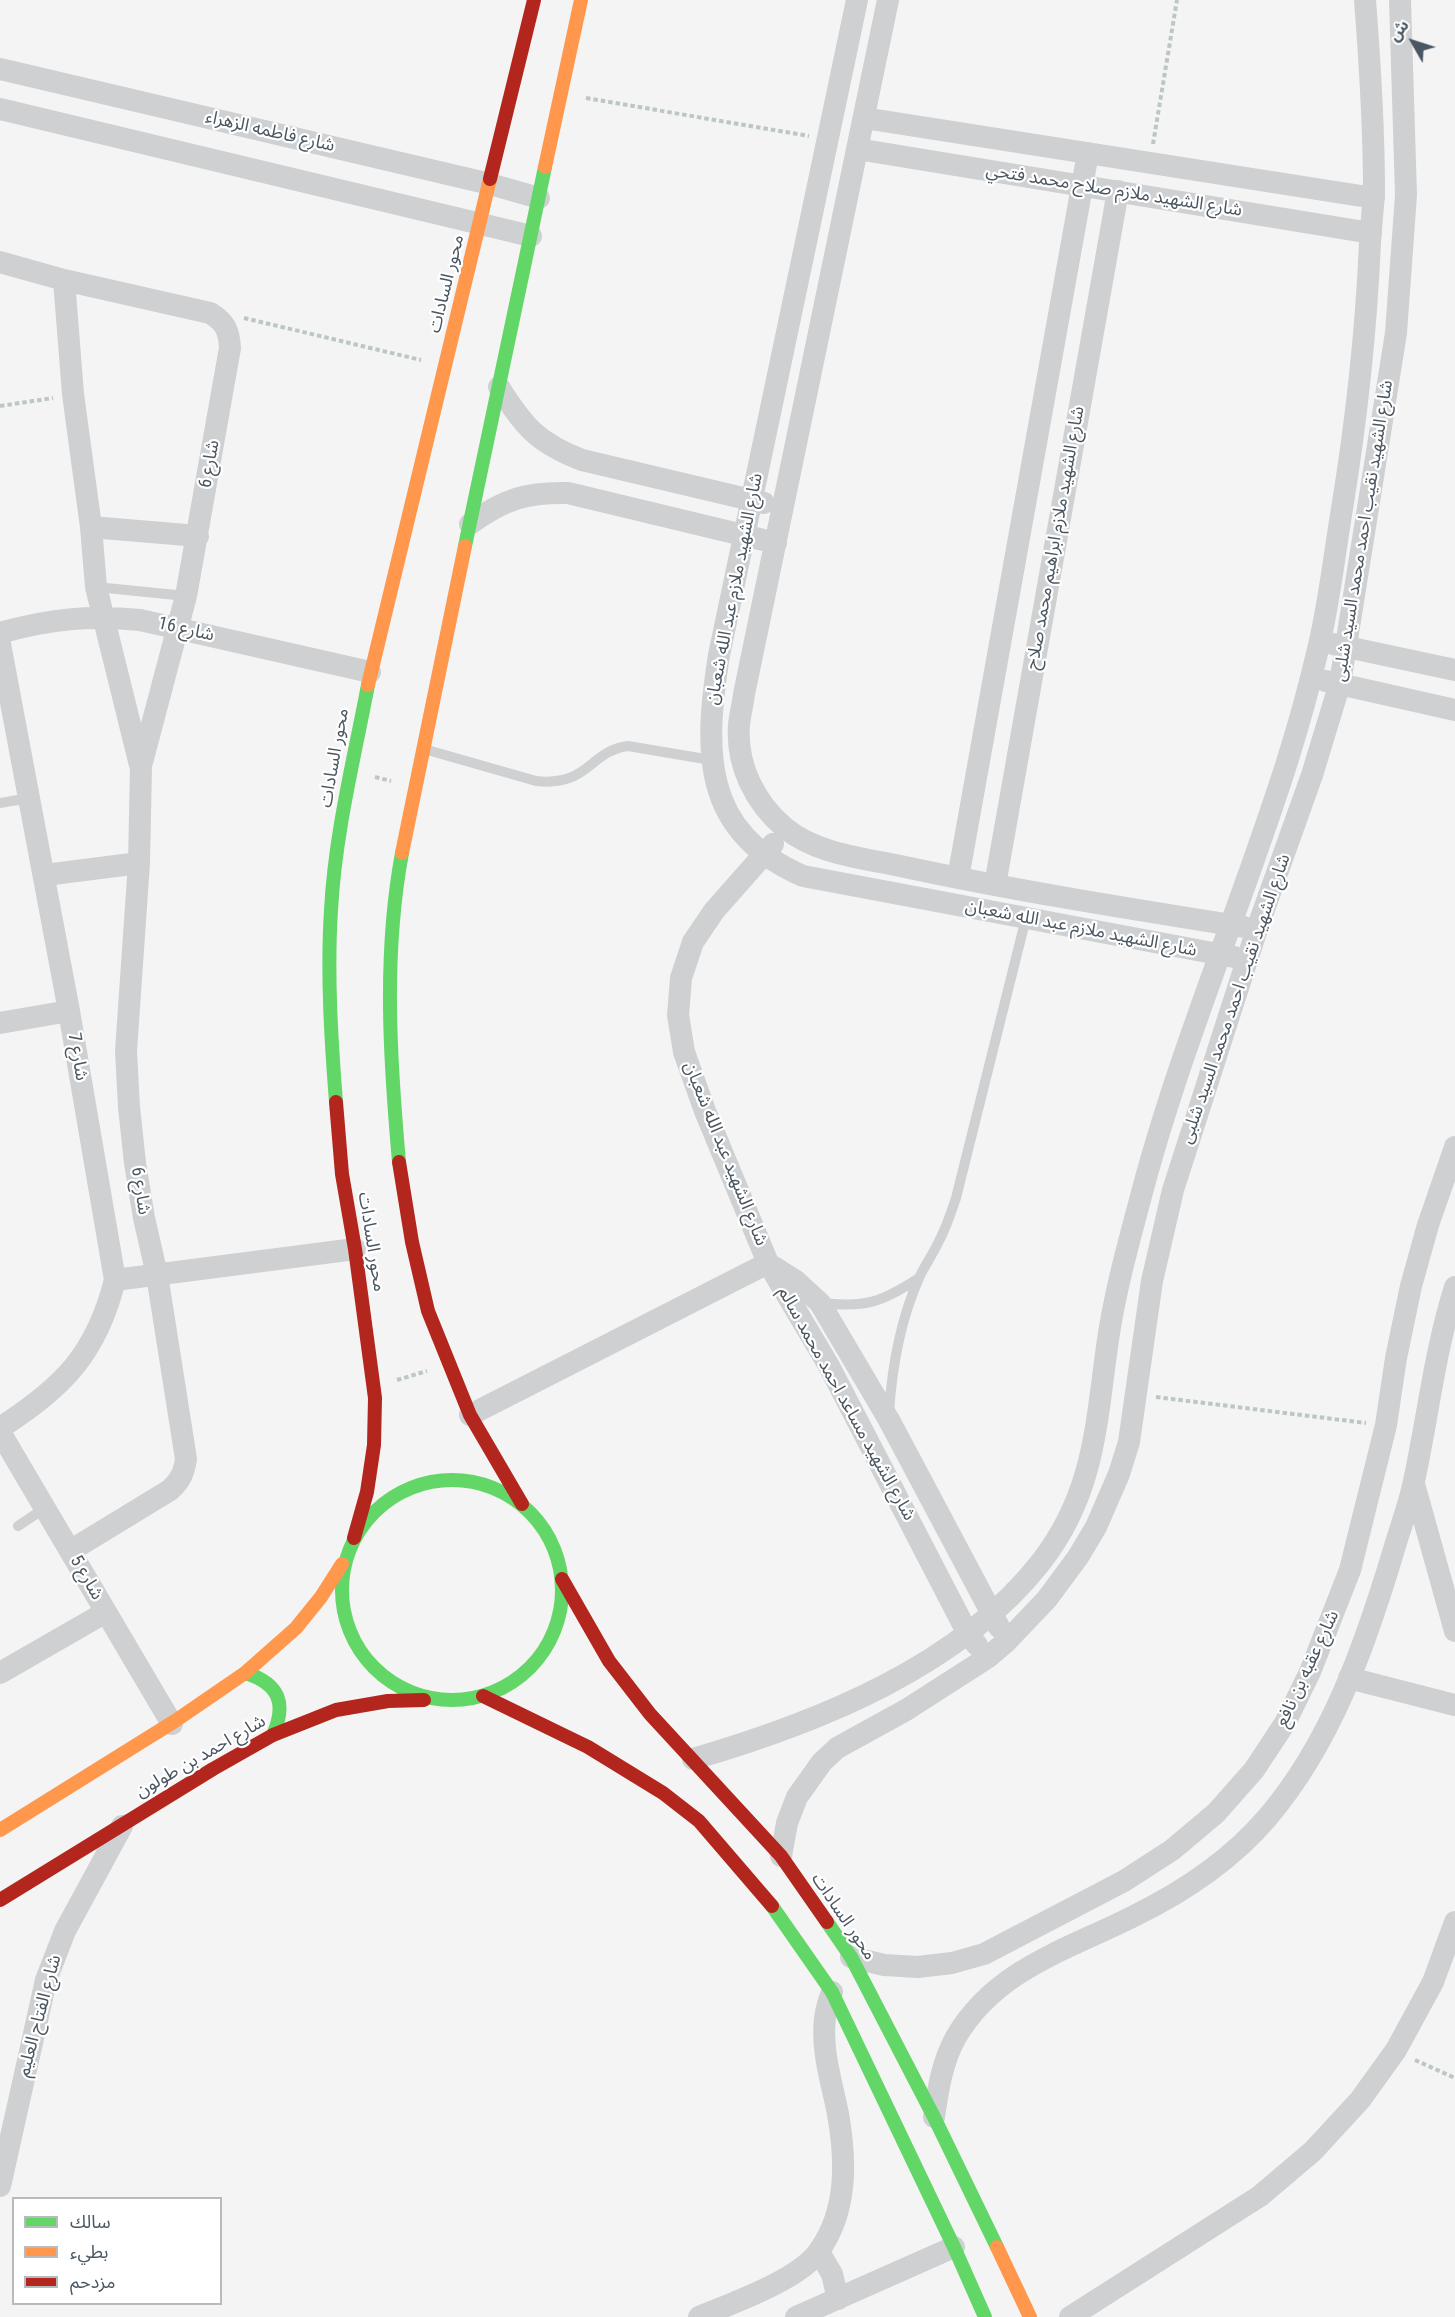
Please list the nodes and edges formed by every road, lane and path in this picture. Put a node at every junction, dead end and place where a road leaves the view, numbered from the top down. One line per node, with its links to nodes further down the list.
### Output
1 (534, 0): 16 (street, محور السادات)
2 (581, 0): 9 (street)
3 (857, 0): 12 (street, شارع الشهيد ملازم عبد الله شعبان)
4 (888, 0): 11 (street, شارع الشهيد ملازم عبد الله شعبان)
5 (1177, 0): 15 (path)
6 (1365, 0): 20 (street, شارع الشهيد نقيب احمد محمد السيد شلبى)
7 (1400, 0): 45 (street, شارع الشهيد نقيب احمد محمد السيد شلبى)
8 (0, 69): 16 (street, شارع فاطمه الزهراء)
9 (561, 94): 12 (path); 19 (street)
10 (0, 109): 21 (street)
11 (864, 118): 13 (street, شارع الشهيد ملازم عبد الله شعبان); 14 (street, شارع الشهيد ملازم صلاح محمد فتحي)
12 (828, 140): 31 (street, شارع الشهيد ملازم عبد الله شعبان)
13 (857, 149): 17 (street, شارع الشهيد ملازم صلاح محمد فتحي); 32 (street, شارع الشهيد ملازم عبد الله شعبان)
14 (1088, 153): 15 (street, شارع الشهيد ملازم صلاح محمد فتحي); 17 (street, شارع الشهيد ملازم ابراهيم محمد صلاح)
15 (1149, 163): 20 (street, شارع الشهيد ملازم صلاح محمد فتحي)
16 (490, 184): 19 (street, شارع فاطمه الزهراء); 21 (street, محور السادات)
17 (1083, 186): 18 (street, شارع الشهيد ملازم صلاح محمد فتحي); 63 (street, شارع الشهيد ملازم ابراهيم محمد صلاح)
18 (1118, 191): 22 (street, شارع الشهيد ملازم صلاح محمد فتحي); 64 (street, شارع الشهيد ملازم ابراهيم محمد صلاح)
19 (539, 198): 23 (street)
20 (1374, 198): 22 (street, شارع الشهيد نقيب احمد محمد السيد شلبى)
21 (480, 224): 23 (street); 27 (street, محور السادات)
22 (1371, 233): 43 (street, شارع الشهيد نقيب احمد محمد السيد شلبى)
23 (531, 236): 28 (street)
24 (0, 262): 25 (street)
25 (64, 280): 26 (street); 29 (street, شارع 6)
26 (222, 320): 27 (path); 35 (street, شارع 6)
27 (445, 366): 47 (street, محور السادات)
28 (499, 387): 31 (street); 33 (street)
29 (73, 394): 30 (path); 34 (street, شارع 6)
30 (0, 406)
31 (751, 500): 32 (street); 36 (street, شارع الشهيد ملازم عبد الله شعبان)
32 (783, 507): 37 (street, شارع الشهيد ملازم عبد الله شعبان)
33 (470, 524): 36 (street); 52 (street)
34 (91, 528): 35 (street); 38 (street, شارع 6)
35 (198, 536): 39 (street, شارع 6)
36 (743, 536): 37 (street); 53 (street, شارع الشهيد ملازم عبد الله شعبان)
37 (776, 543): 59 (street, شارع الشهيد ملازم عبد الله شعبان)
38 (96, 588): 39 (lane); 40 (street, شارع 6)
39 (186, 596): 41 (street, شارع 6)
40 (102, 616): 41 (street, شارع 16); 42 (street, شارع 16); 54 (street, شارع 6)
41 (178, 628): 47 (street, شارع 16); 54 (street, شارع 6)
42 (0, 633)
43 (1320, 642): 45 (street); 48 (street, شارع الشهيد نقيب احمد محمد السيد شلبى)
44 (0, 645): 49 (street, شارع 7)
45 (1347, 646): 46 (street); 50 (street, شارع الشهيد نقيب احمد محمد السيد شلبى)
46 (1455, 670)
47 (370, 672): 55 (street, محور السادات)
48 (1310, 678): 50 (street); 66 (street, شارع الشهيد نقيب احمد محمد السيد شلبى)
49 (4, 683): 57 (street, شارع 7)
50 (1340, 683): 51 (street); 67 (street, شارع الشهيد نقيب احمد محمد السيد شلبى)
51 (1455, 710)
52 (422, 749): 53 (lane); 56 (street)
53 (711, 760): 60 (street, شارع الشهيد ملازم عبد الله شعبان)
54 (141, 766): 61 (street, شارع 6)
55 (351, 772): 56 (path); 73 (street, محور السادات)
56 (414, 786): 80 (street)
57 (30, 798): 58 (lane); 62 (street, شارع 7)
58 (0, 803)
59 (786, 829): 60 (street, شارع الشهيد عبد الله شعبان); 63 (street, شارع الشهيد ملازم عبد الله شعبان)
60 (764, 855): 65 (street, شارع الشهيد ملازم عبد الله شعبان); 74 (street, شارع الشهيد عبد الله شعبان)
61 (139, 863): 62 (street); 75 (street, شارع 6)
62 (45, 875): 70 (street, شارع 7)
63 (958, 878): 64 (street, شارع الشهيد ملازم عبد الله شعبان)
64 (995, 885): 66 (street, شارع الشهيد ملازم عبد الله شعبان)
65 (1026, 918): 68 (street, شارع الشهيد ملازم عبد الله شعبان); 76 (lane)
66 (1231, 925): 67 (street, شارع الشهيد ملازم عبد الله شعبان); 68 (street, شارع الشهيد نقيب احمد محمد السيد شلبى)
67 (1257, 929): 69 (street, شارع الشهيد نقيب احمد محمد السيد شلبى)
68 (1221, 955): 69 (street, شارع الشهيد ملازم عبد الله شعبان); 96 (street, شارع الشهيد نقيب احمد محمد السيد شلبى)
69 (1248, 959): 82 (street, شارع الشهيد نقيب احمد محمد السيد شلبى)
70 (69, 1011): 71 (street); 77 (street, شارع 7)
71 (0, 1023)
72 (1455, 1147): 85 (street, شارع عقبه بن نافع)
73 (355, 1249): 75 (street); 81 (street, محور السادات)
74 (768, 1263): 79 (street, شارع الشهيد مساعد احمد محمد سالم); 83 (street); 98 (street, شارع الشهيد مساعد احمد محمد سالم)
75 (157, 1275): 77 (street); 92 (street, شارع 6)
76 (920, 1278): 79 (lane); 84 (lane)
77 (115, 1280): 86 (street, شارع 7)
78 (1455, 1287): 87 (street, شارع عقبه بن نافع)
79 (820, 1303): 84 (street, شارع الشهيد مساعد احمد محمد سالم)
80 (450, 1364): 81 (path); 83 (street)
81 (373, 1388): 91 (street, محور السادات)
82 (1135, 1394): 85 (path); 99 (street, شارع الشهيد نقيب احمد محمد السيد شلبى)
83 (470, 1415): 88 (street)
84 (889, 1420): 96 (street, شارع الشهيد مساعد احمد محمد سالم)
85 (1386, 1425): 115 (street, شارع عقبه بن نافع)
86 (0, 1430): 89 (street, شارع 5)
87 (1414, 1484): 97 (street); 103 (street, شارع عقبه بن نافع)
88 (522, 1504): 91 (street); 94 (street)
89 (45, 1508): 90 (lane); 92 (street, شارع 5)
90 (18, 1526)
91 (354, 1538): 93 (street)
92 (70, 1551): 95 (street, شارع 5)
93 (346, 1558): 102 (street); 105 (street)
94 (562, 1579): 104 (street); 109 (street, محور السادات)
95 (106, 1612): 101 (street); 107 (street, شارع 5)
96 (993, 1614): 98 (street, شارع الشهيد نقيب احمد محمد السيد شلبى); 99 (street, شارع الشهيد مساعد احمد محمد سالم)
97 (1455, 1631)
98 (968, 1634): 100 (street, شارع الشهيد مساعد احمد محمد سالم); 109 (street, شارع الشهيد نقيب احمد محمد السيد شلبى)
99 (1007, 1641): 100 (street, شارع الشهيد نقيب احمد محمد السيد شلبى)
100 (987, 1658): 112 (street, شارع الشهيد نقيب احمد محمد السيد شلبى)
101 (0, 1673)
102 (246, 1673): 107 (street); 108 (street)
103 (1349, 1678): 106 (street); 119 (street, شارع عقبه بن نافع)
104 (483, 1696): 105 (street, شارع احمد بن طولون); 116 (street)
105 (440, 1700): 108 (street, شارع احمد بن طولون)
106 (1455, 1705)
107 (172, 1724): 111 (street)
108 (273, 1735): 110 (street, شارع احمد بن طولون)
109 (693, 1759): 112 (street, محور السادات)
110 (123, 1824): 113 (street, شارع احمد بن طولون); 120 (street, شارع الفتاح العليم)
111 (0, 1830)
112 (781, 1856): 115 (street, محور السادات)
113 (0, 1900)
114 (1455, 1922): 117 (street)
115 (851, 1957): 119 (street, محور السادات)
116 (832, 1992): 121 (street); 122 (street)
117 (1396, 2050): 118 (path); 128 (street)
118 (1455, 2079)
119 (934, 2117): 127 (street, محور السادات)
120 (0, 2186)
121 (954, 2247): 123 (street); 126 (street)
122 (819, 2252): 123 (street); 124 (street)
123 (838, 2299): 125 (street)
124 (699, 2317)
125 (796, 2317)
126 (985, 2317)
127 (1030, 2317)
128 (1070, 2317)

